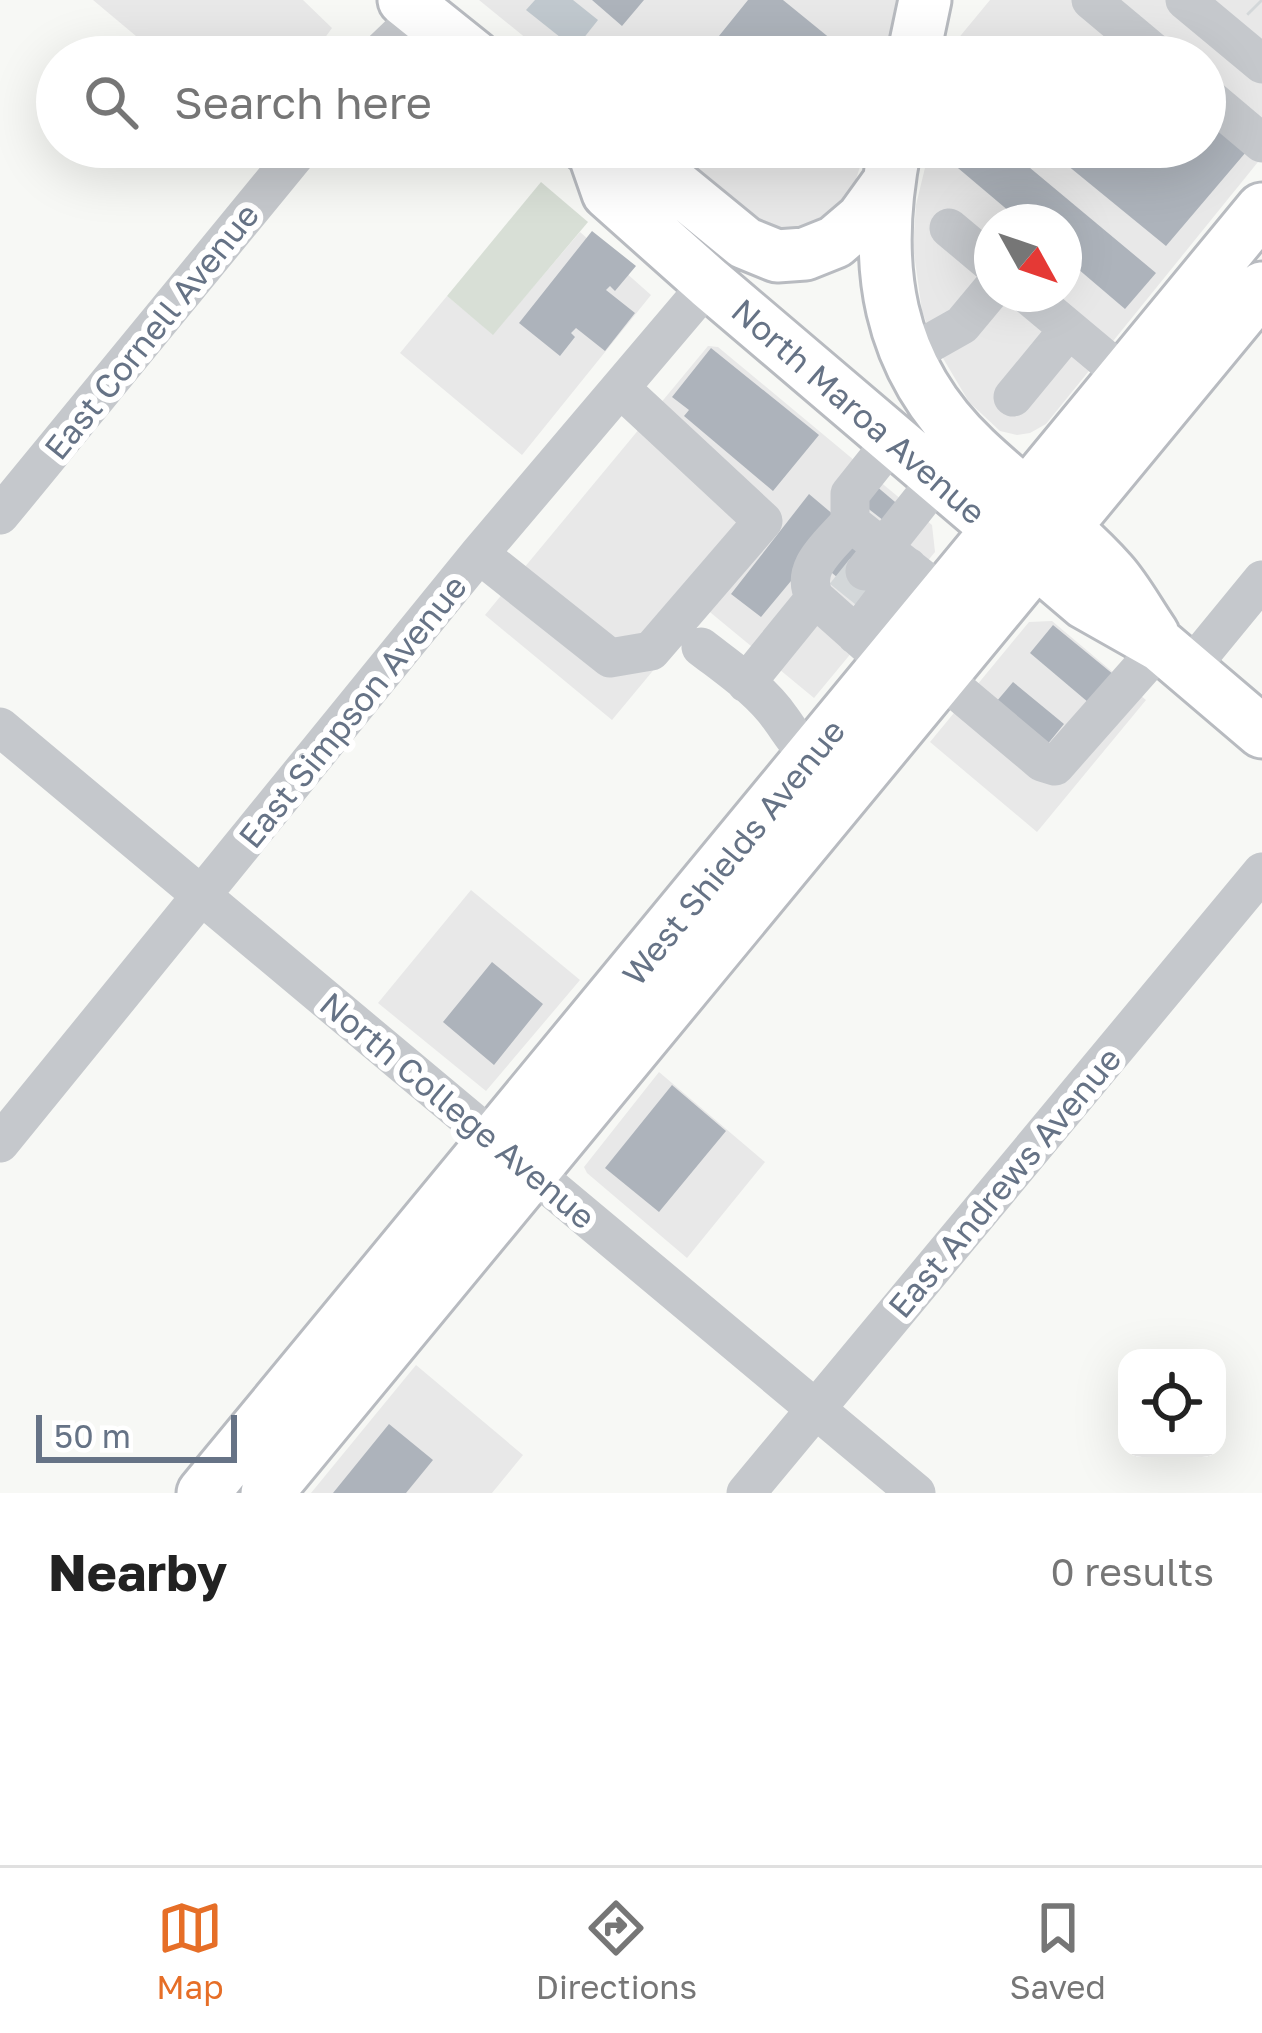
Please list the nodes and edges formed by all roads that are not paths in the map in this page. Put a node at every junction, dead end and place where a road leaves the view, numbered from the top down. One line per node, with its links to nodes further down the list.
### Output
1 (925, 0): 7 (main road)
2 (1091, 0): 8 (street)
3 (1186, 0): 9 (street)
4 (413, 7): 5 (street); 6 (main road)
5 (392, 36)
6 (449, 36)
7 (917, 36)
8 (1134, 36)
9 (1262, 64)
10 (1226, 113): 11 (street)
11 (1262, 143)
12 (285, 168): 31 (street, East Cornell Avenue)
13 (597, 168): 20 (main road, North Maroa Avenue)
14 (653, 168): 15 (main road)
15 (889, 168)
16 (891, 168): 25 (main road)
17 (1262, 209): 26 (main road, West Shields Avenue)
18 (949, 228): 19 (street)
19 (974, 249)
20 (710, 283): 27 (street, East Simpson Avenue); 29 (main road, North Maroa Avenue)
21 (1262, 288): 33 (main road, West Shields Avenue)
22 (974, 311): 25 (street)
23 (1049, 312): 24 (street)
24 (1069, 329): 26 (street); 28 (street)
25 (907, 356): 33 (main road)
26 (1125, 376): 33 (main road, West Shields Avenue)
27 (620, 388): 34 (street, East Simpson Avenue); 34 (street)
28 (1013, 397)
29 (880, 457): 30 (main road, North Maroa Avenue); 32 (street)
30 (925, 495): 33 (main road, North Maroa Avenue); 36 (street)
31 (0, 515)
32 (850, 522): 36 (street); 36 (street)
33 (1031, 529): 36 (main road, West Shields Avenue); 38 (main road, North Maroa Avenue); 39 (main road, West Shields Avenue)
34 (479, 554): 45 (street, East Simpson Avenue)
35 (1262, 580): 38 (street)
36 (871, 599): 40 (street); 43 (main road, West Shields Avenue)
37 (701, 646): 40 (street)
38 (1175, 657): 39 (street); 42 (main road, North Maroa Avenue)
39 (941, 676): 47 (main road, West Shields Avenue)
40 (746, 683): 43 (street)
41 (0, 728): 45 (street, North College Avenue)
42 (1262, 732)
43 (812, 756): 47 (main road, West Shields Avenue)
44 (1262, 872): 48 (street, East Andrews Avenue)
45 (202, 896): 46 (street, East Simpson Avenue); 47 (street, North College Avenue)
46 (0, 1143)
47 (513, 1156): 48 (street, North College Avenue); 49 (main road, West Shields Avenue); 50 (main road, West Shields Avenue)
48 (815, 1409): 51 (street, East Andrews Avenue); 52 (street, North College Avenue)
49 (203, 1493)
50 (267, 1493)
51 (746, 1493)
52 (916, 1493)

